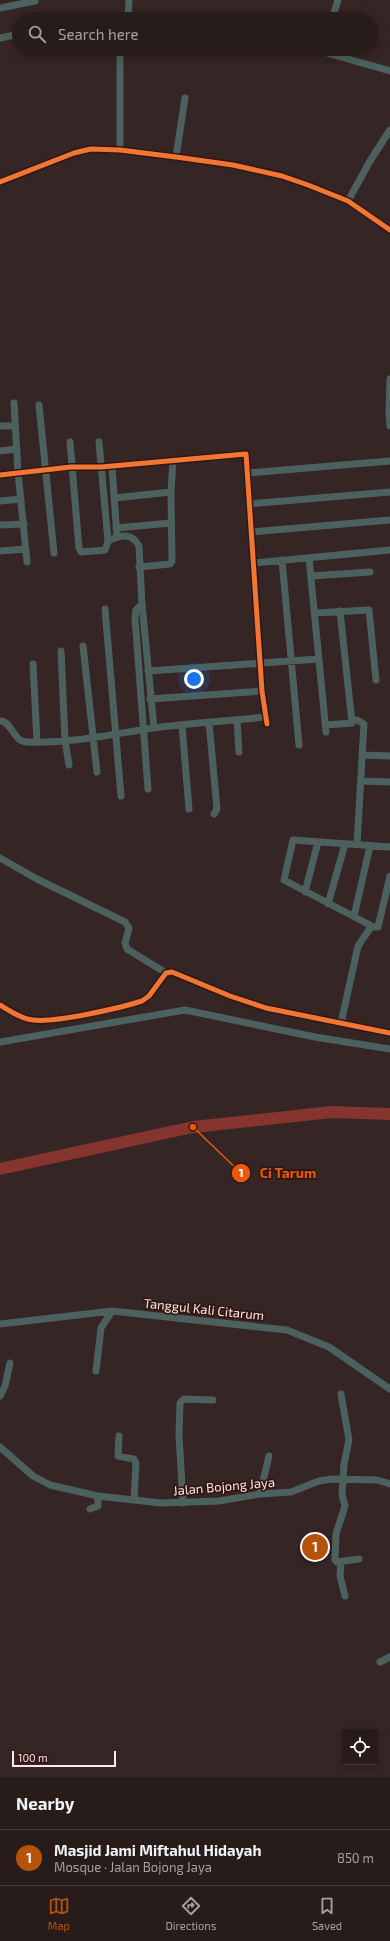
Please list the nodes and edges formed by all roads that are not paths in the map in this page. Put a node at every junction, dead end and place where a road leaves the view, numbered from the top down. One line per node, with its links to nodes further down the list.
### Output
1 (130, 0): 5 (street)
2 (338, 0): 6 (street)
3 (35, 1): 4 (street)
4 (0, 8)
5 (129, 12)
6 (334, 12)
7 (12, 35): 8 (street)
8 (0, 38)
9 (120, 56): 14 (street)
10 (342, 56): 11 (street)
11 (390, 71)
12 (185, 98): 15 (street)
13 (390, 130): 17 (street)
14 (120, 150): 15 (street); 16 (street)
15 (176, 157): 17 (street)
16 (0, 182)
17 (348, 201): 18 (street)
18 (390, 230)
19 (390, 379): 22 (street)
20 (14, 403): 24 (street)
21 (39, 405): 35 (street)
22 (389, 412): 25 (street)
23 (0, 426): 24 (street)
24 (15, 426): 28 (street)
25 (390, 426)
26 (70, 442): 33 (street)
27 (99, 442): 34 (street)
28 (17, 450): 29 (street); 36 (street)
29 (0, 451)
30 (173, 460): 32 (street); 37 (street); 39 (street)
31 (390, 461): 37 (street)
32 (112, 466): 34 (street); 41 (street)
33 (72, 467): 34 (street); 35 (street); 52 (street)
34 (101, 467): 52 (street)
35 (45, 471): 36 (street); 56 (street)
36 (18, 472): 38 (street); 42 (street)
37 (248, 473): 44 (street)
38 (0, 475)
39 (171, 492): 41 (street); 46 (street)
40 (390, 492): 44 (street)
41 (114, 498): 49 (street)
42 (21, 499): 43 (street); 47 (street)
43 (0, 501)
44 (249, 504): 50 (street)
45 (390, 520): 50 (street)
46 (171, 523): 49 (street); 61 (street)
47 (24, 524): 48 (street); 53 (street)
48 (0, 525)
49 (116, 528): 51 (street)
50 (251, 532): 60 (street)
51 (117, 537): 52 (street); 61 (street)
52 (108, 541)
53 (26, 549): 55 (street); 59 (street)
54 (390, 550): 57 (street)
55 (0, 551)
56 (54, 553)
57 (309, 558): 58 (street); 63 (street)
58 (282, 560): 60 (street); 71 (street)
59 (27, 562)
60 (254, 563): 72 (street)
61 (139, 567): 64 (street)
62 (370, 572): 63 (street)
63 (311, 576): 67 (street)
64 (142, 604): 74 (street); 86 (street)
65 (105, 610): 87 (street)
66 (340, 611): 67 (street); 75 (street); 80 (street)
67 (315, 614): 70 (street)
68 (83, 646): 88 (street)
69 (61, 651): 89 (street)
70 (319, 659): 71 (street); 80 (street)
71 (291, 661): 72 (street); 91 (street)
72 (261, 662): 74 (street); 76 (street)
73 (33, 664): 90 (street)
74 (148, 672): 77 (street)
75 (376, 680)
76 (262, 691): 77 (street); 78 (street)
77 (150, 699): 85 (street)
78 (265, 717): 79 (street); 84 (street)
79 (237, 720): 82 (street); 92 (street)
80 (352, 720): 93 (street)
81 (0, 721): 90 (street)
82 (209, 722): 83 (street); 102 (street)
83 (182, 724): 85 (street); 101 (street)
84 (267, 724)
85 (154, 728): 86 (street)
86 (143, 730): 87 (street); 99 (street)
87 (116, 735): 88 (street); 100 (street)
88 (92, 737): 89 (street); 96 (street)
89 (65, 740): 90 (street); 95 (street)
90 (37, 742)
91 (299, 745)
92 (239, 752)
93 (362, 755): 94 (street); 97 (street)
94 (390, 756)
95 (69, 765)
96 (96, 772)
97 (361, 781): 98 (street); 105 (street)
98 (390, 782)
99 (148, 789)
100 (121, 796)
101 (189, 809)
102 (214, 814)
103 (318, 842): 104 (street); 110 (street); 110 (street)
104 (345, 844): 105 (street); 111 (street)
105 (357, 844): 106 (street)
106 (370, 846): 107 (street); 112 (street)
107 (390, 847)
108 (0, 858): 114 (street)
109 (390, 876): 113 (street)
110 (305, 892): 111 (street)
111 (328, 904): 112 (street)
112 (354, 916): 113 (street)
113 (371, 927): 116 (street)
114 (166, 973): 115 (street); 116 (street)
115 (0, 1005)
116 (341, 1023): 117 (street)
117 (390, 1033)
118 (0, 1042): 119 (street)
119 (390, 1049)
120 (112, 1311): 121 (street, Tanggul Kali Citarum); 123 (street); 124 (street, Tanggul Kali Citarum)
121 (0, 1324)
122 (10, 1363): 126 (street)
123 (96, 1371)
124 (390, 1389)
125 (341, 1394): 131 (street)
126 (0, 1396)
127 (213, 1400): 136 (street)
128 (119, 1436): 135 (street)
129 (0, 1447): 134 (street, Jalan Bojong Jaya)
130 (269, 1456): 133 (street)
131 (343, 1478): 132 (street, Jalan Bojong Jaya); 133 (street, Jalan Bojong Jaya); 139 (street)
132 (390, 1484)
133 (260, 1494): 136 (street, Jalan Bojong Jaya)
134 (98, 1496): 135 (street, Jalan Bojong Jaya); 137 (street)
135 (134, 1498): 136 (street, Jalan Bojong Jaya)
136 (183, 1503)
137 (90, 1509)
138 (359, 1559): 139 (street)
139 (341, 1563): 140 (street)
140 (345, 1596)
141 (390, 1657): 142 (street)
142 (380, 1662)

